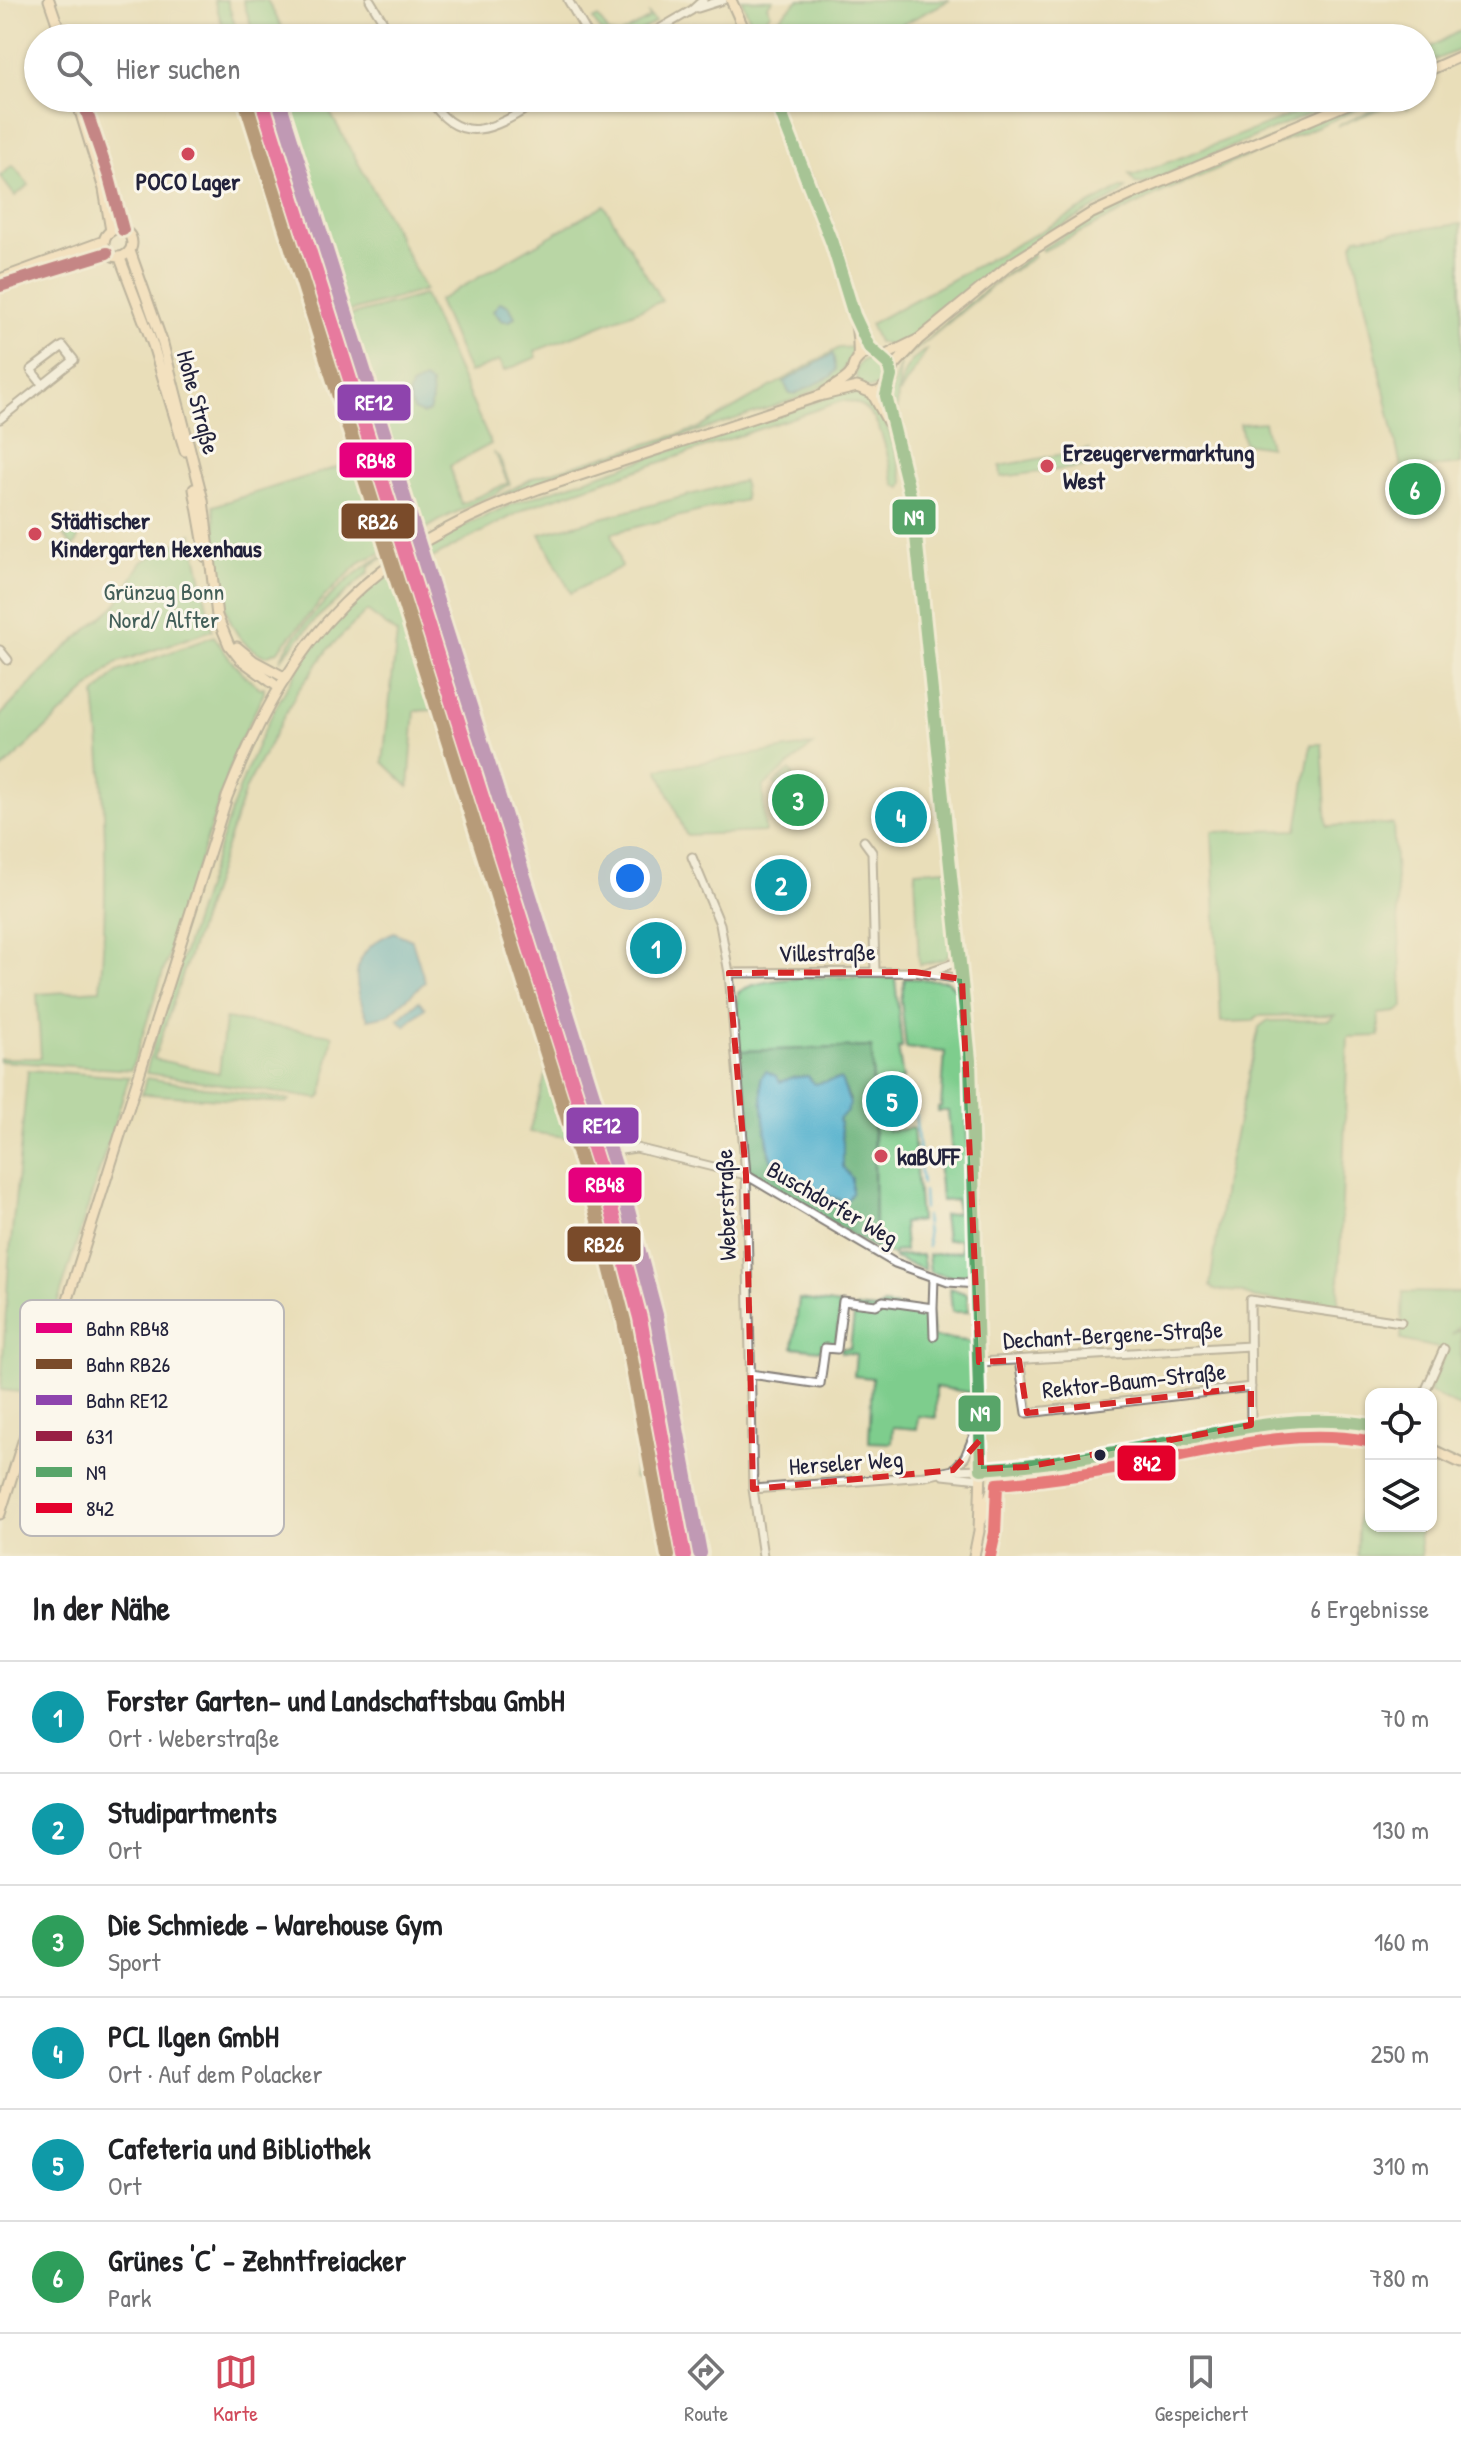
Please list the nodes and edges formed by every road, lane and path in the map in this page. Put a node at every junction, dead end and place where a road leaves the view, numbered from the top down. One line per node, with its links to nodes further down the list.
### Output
1 (370, 0): 9 (street)
2 (568, 0): 10 (street)
3 (703, 0): 7 (street)
4 (723, 0): 7 (street)
5 (731, 0): 12 (street)
6 (48, 5): 8 (street)
7 (692, 10): 11 (street)
8 (54, 24)
9 (385, 24)
10 (582, 24)
11 (668, 24)
12 (742, 24)
13 (1461, 56): 14 (street)
14 (1437, 67)
15 (80, 112): 22 (street)
16 (87, 112): 21 (street)
17 (441, 112): 18 (street)
18 (519, 112)
19 (780, 112): 29 (street)
20 (1329, 112): 30 (street)
21 (123, 230): 22 (street); 24 (street)
22 (111, 231): 23 (street)
23 (104, 241): 25 (street); 27 (street)
24 (130, 251): 26 (street); 41 (street, Hohe Straße)
25 (107, 253): 26 (street); 28 (street)
26 (120, 258): 41 (street, Hohe Straße)
27 (0, 279)
28 (0, 286)
29 (854, 315): 31 (street); 32 (street)
30 (919, 339): 31 (street); 34 (street)
31 (880, 356): 32 (street); 34 (street)
32 (858, 358): 33 (street)
33 (851, 373): 36 (street); 38 (street)
34 (889, 381): 37 (street); 40 (street)
35 (43, 385): 35 (street); 39 (street)
36 (857, 387): 37 (street); 38 (street)
37 (872, 393): 40 (street)
38 (819, 396): 45 (street)
39 (0, 419)
40 (893, 432): 49 (street)
41 (200, 500): 42 (street, Hohe Straße)
42 (224, 633): 45 (street); 46 (street, Hohe Straße)
43 (0, 650): 44 (street)
44 (8, 660)
45 (284, 677): 46 (street)
46 (278, 687): 58 (street)
47 (864, 841): 50 (street)
48 (692, 857): 52 (street, Weberstraße)
49 (960, 961): 51 (street, Villestraße); 53 (street)
50 (875, 971): 51 (street, Villestraße); 52 (street, Villestraße)
51 (926, 972): 53 (street, Villestraße)
52 (729, 973): 55 (street, Weberstraße)
53 (962, 979): 57 (street)
54 (621, 1150): 55 (street, Buschdorfer Weg)
55 (746, 1175): 56 (street, Buschdorfer Weg); 66 (street, Weberstraße)
56 (934, 1277): 57 (street, Buschdorfer Weg); 59 (street)
57 (977, 1284): 65 (street)
58 (67, 1300)
59 (933, 1308): 61 (street); 66 (street)
60 (1401, 1322): 62 (street)
61 (934, 1336)
62 (1250, 1346): 64 (street, Dechant-Bergene-Straße); 67 (street)
63 (1444, 1349): 68 (street)
64 (1019, 1360): 65 (street, Dechant-Bergene-Straße); 67 (street, Rektor-Baum-Straße)
65 (979, 1362): 69 (street)
66 (750, 1374): 80 (street, Weberstraße)
67 (1251, 1387): 71 (street)
68 (1427, 1388)
69 (980, 1420): 76 (street); 77 (street)
70 (1365, 1424): 71 (street)
71 (1251, 1425): 75 (street)
72 (20, 1450): 81 (street)
73 (1437, 1452): 74 (street)
74 (1461, 1463)
75 (1026, 1467): 77 (street); 79 (street)
76 (953, 1470): 77 (street, Herseler Weg); 78 (street, Herseler Weg)
77 (980, 1474): 78 (street, Herseler Weg); 79 (street); 82 (street)
78 (941, 1475): 80 (street, Herseler Weg)
79 (1008, 1475): 82 (street)
80 (753, 1489): 83 (street, Weberstraße)
81 (0, 1514)
82 (979, 1531): 84 (street)
83 (763, 1556)
84 (974, 1556)

